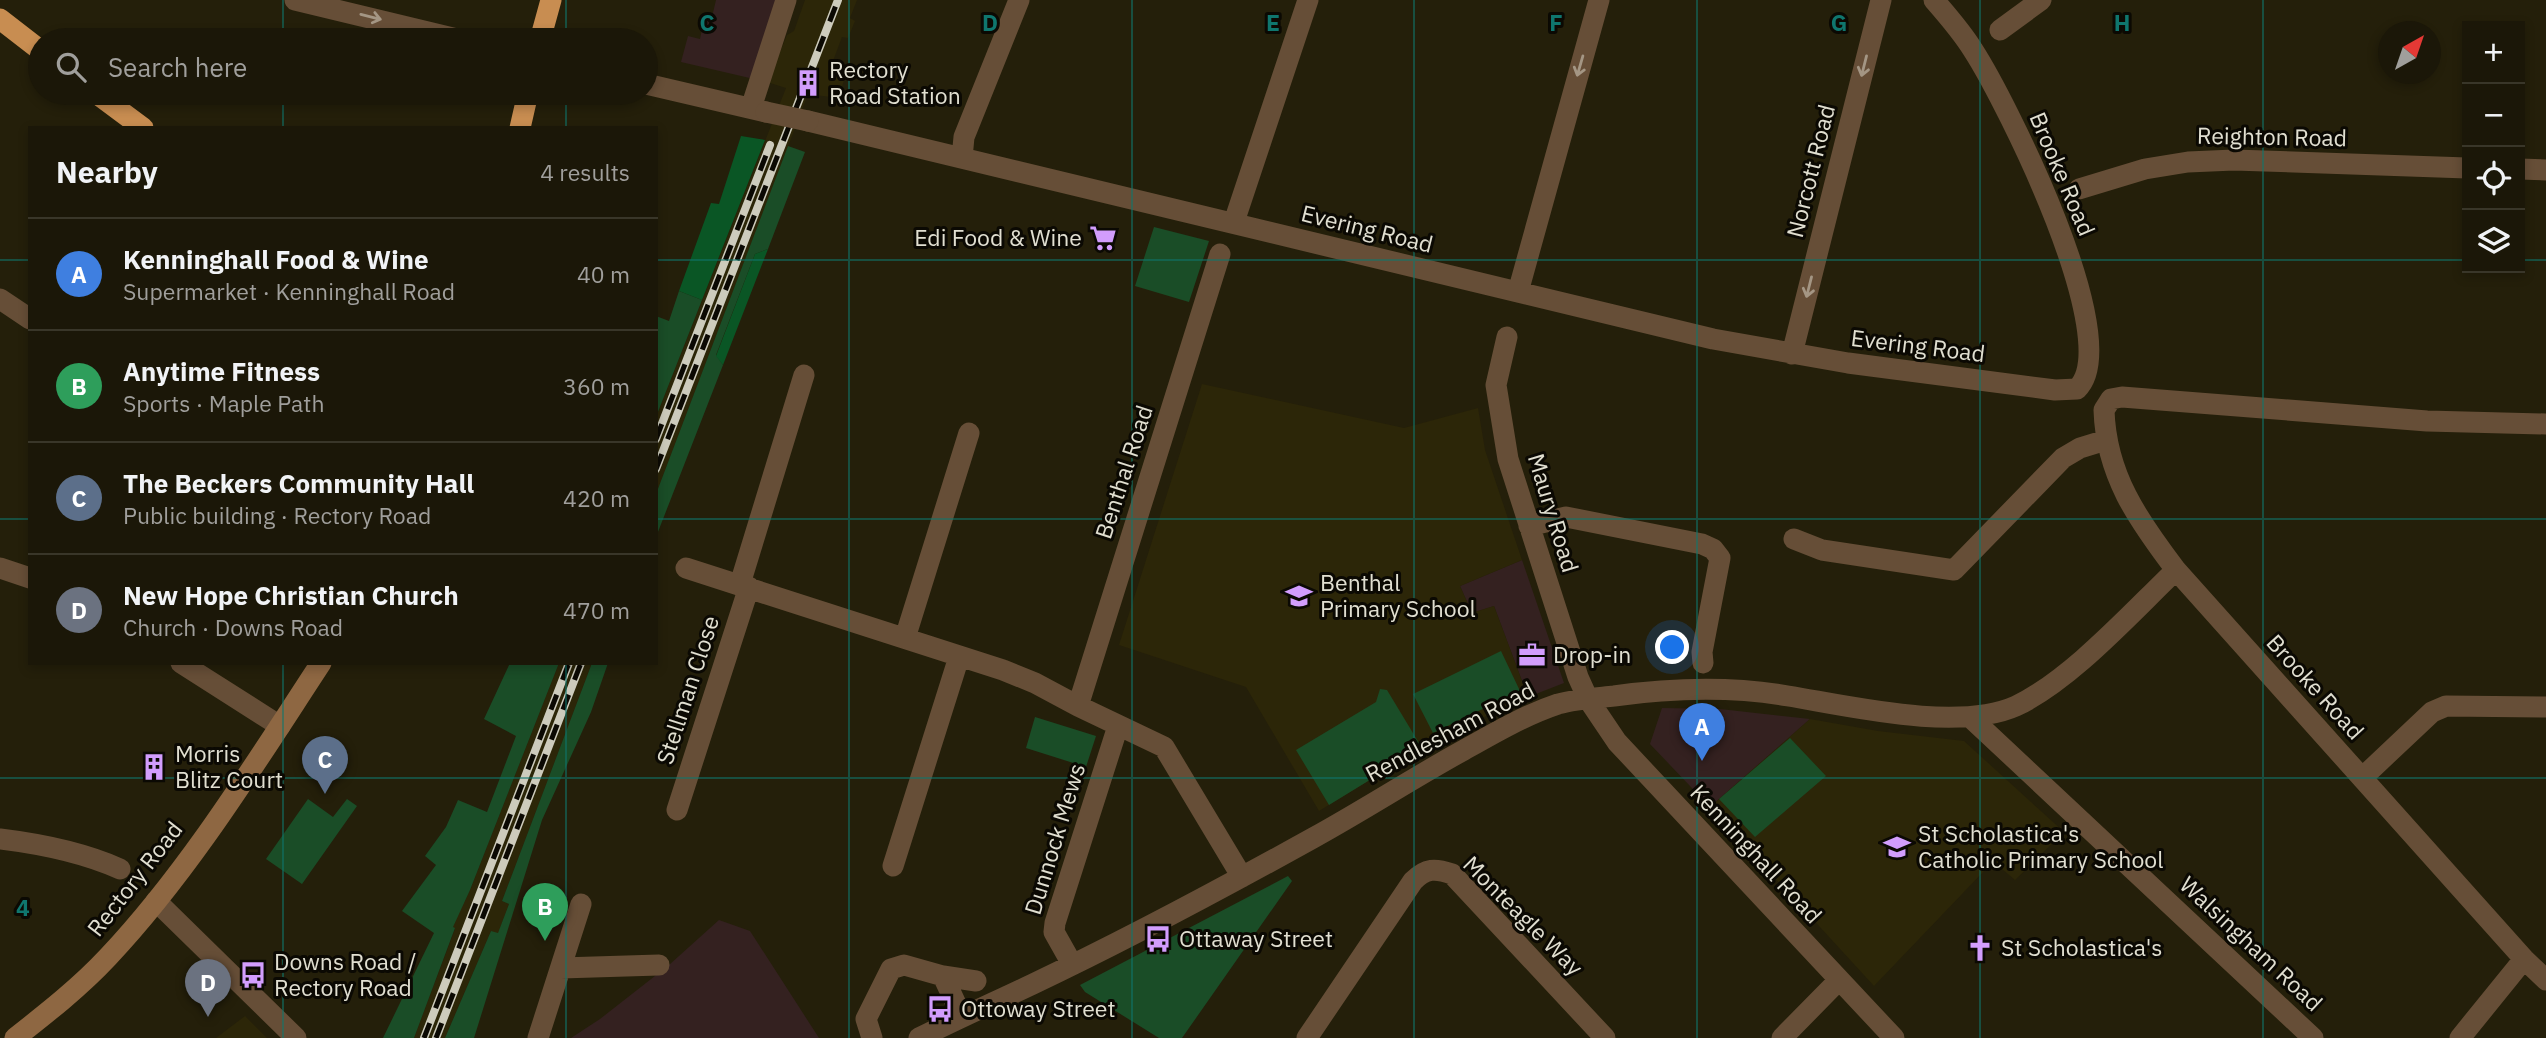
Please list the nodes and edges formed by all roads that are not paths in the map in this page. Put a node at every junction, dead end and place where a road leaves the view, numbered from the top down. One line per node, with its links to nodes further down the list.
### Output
1 (551, 0): 12 (highway)
2 (786, 0): 18 (street)
3 (1018, 0): 21 (street)
4 (1308, 0): 26 (street)
5 (1599, 0): 28 (street, one-way to 28)
6 (1881, 0): 32 (street, Norcott Road, one-way to 32)
7 (1934, 0): 34 (street, Brooke Road)
8 (2040, 0): 13 (street)
9 (302, 1): 11 (street, one-way to 11)
10 (0, 19): 14 (highway)
11 (412, 28)
12 (543, 28)
13 (2000, 30)
14 (28, 41)
15 (658, 87): 18 (street, Evering Road)
16 (112, 105): 19 (highway)
17 (525, 105): 20 (highway)
18 (758, 110): 21 (street, Evering Road, bridge)
19 (140, 126)
20 (520, 126)
21 (962, 158): 26 (street, Evering Road)
22 (2462, 168): 25 (street, Reighton Road)
23 (2525, 169): 24 (street)
24 (2546, 170)
25 (2079, 189)
26 (1234, 222): 28 (street, Evering Road)
27 (1220, 254): 51 (street, Benthal Road)
28 (1518, 292): 32 (street, Evering Road)
29 (0, 299): 30 (street)
30 (28, 318)
31 (1507, 337): 38 (street, Maury Road)
32 (1792, 354): 34 (street, Evering Road)
33 (804, 375): 44 (street, Stellman Close)
34 (2080, 386)
35 (2546, 424): 37 (street, Brooke Road)
36 (969, 433): 45 (street)
37 (2106, 440): 39 (street); 42 (street, Brooke Road)
38 (1529, 526): 47 (street); 50 (street, Maury Road)
39 (1794, 539)
40 (0, 568): 43 (street)
41 (686, 568): 44 (street)
42 (2176, 570): 53 (street, Rendlesham Road); 56 (street, Brooke Road)
43 (28, 577)
44 (744, 586): 45 (street); 57 (street, Stellman Close)
45 (905, 638): 46 (street)
46 (959, 657): 51 (street); 59 (street)
47 (1703, 663)
48 (184, 665): 54 (street)
49 (320, 665): 54 (street, Rectory Road)
50 (1588, 699): 53 (street, Rendlesham Road); 61 (street, Rendlesham Road); 71 (street, Kenninghall Road)
51 (1078, 706): 55 (street)
52 (2546, 707): 56 (street)
53 (1970, 717): 82 (street, Walsingham Road)
54 (280, 726): 62 (street, Rectory Road)
55 (1118, 726): 61 (street); 65 (street, Dunnock Mews)
56 (2362, 778): 64 (street, Brooke Road)
57 (677, 810)
58 (0, 839): 60 (street)
59 (893, 866)
60 (120, 869)
61 (1242, 877): 65 (street, Rendlesham Road)
62 (156, 901): 73 (street, Rectory Road); 74 (street)
63 (581, 904): 67 (street)
64 (2524, 959): 69 (street, Brooke Road); 83 (street)
65 (1072, 964): 72 (street, Rendlesham Road)
66 (659, 965): 67 (street)
67 (561, 968): 75 (street)
68 (943, 976): 70 (street); 72 (street); 76 (street)
69 (2546, 980)
70 (976, 981)
71 (1838, 981): 80 (street); 81 (street, Kenninghall Road)
72 (962, 1017): 77 (street, Rendlesham Road)
73 (15, 1038)
74 (296, 1038)
75 (538, 1038)
76 (872, 1038)
77 (919, 1038)
78 (1307, 1038): 79 (street, Monteagle Way)
79 (1605, 1038)
80 (1782, 1038)
81 (1894, 1038)
82 (2313, 1038)
83 (2460, 1038)

